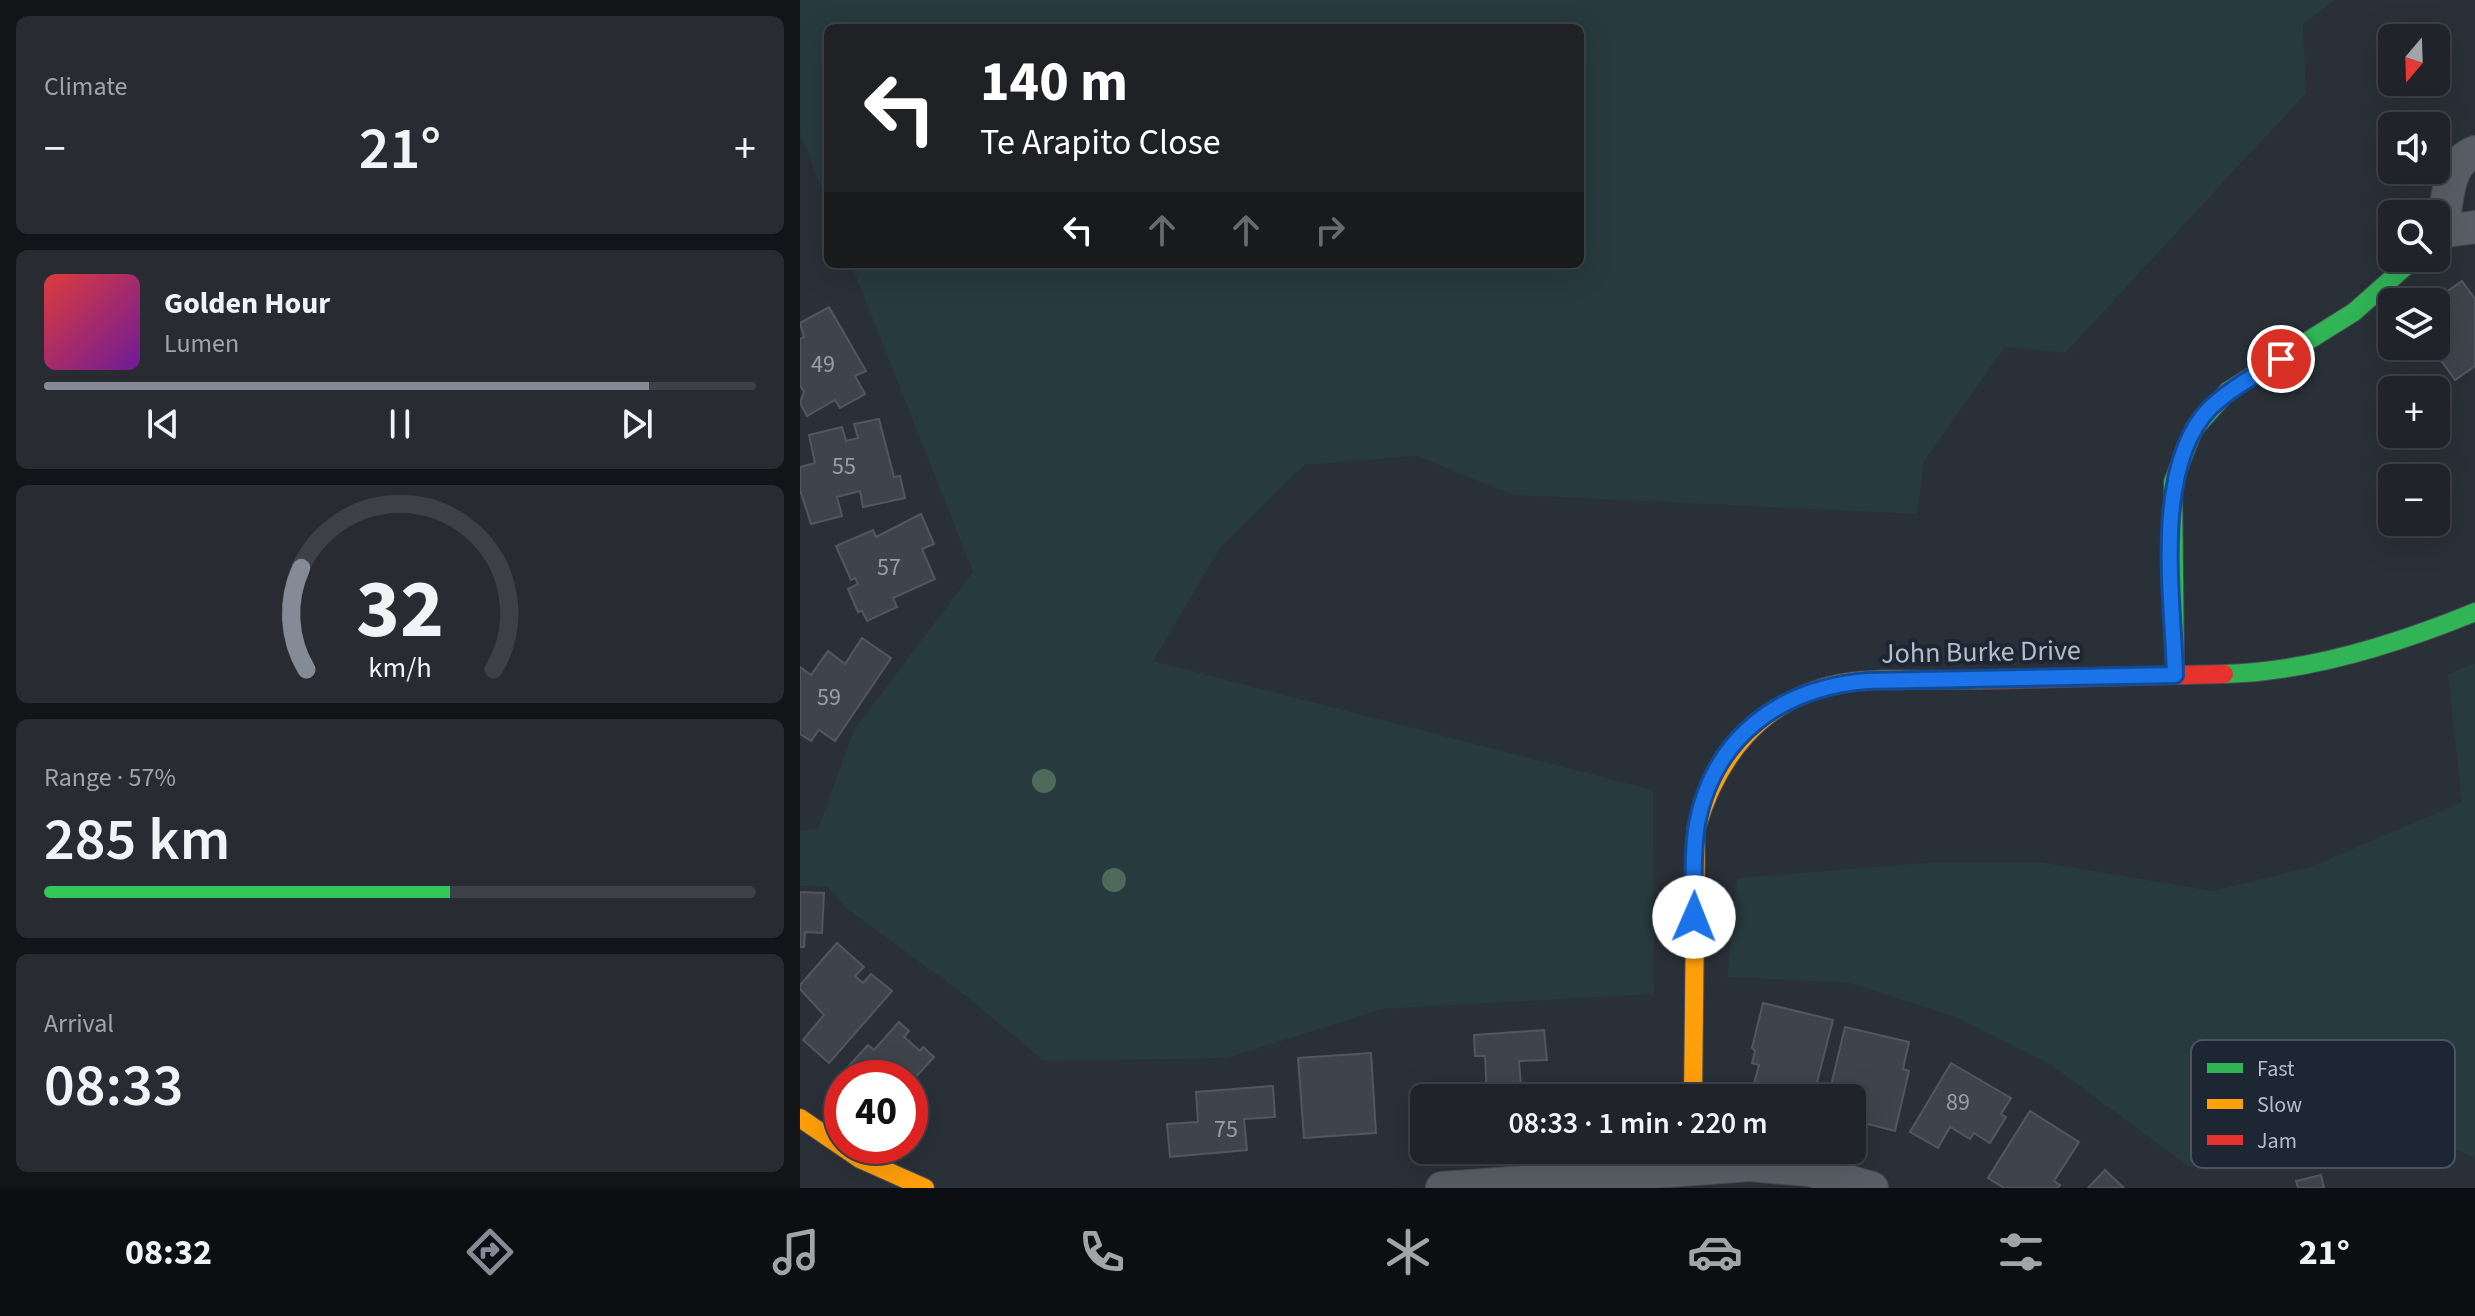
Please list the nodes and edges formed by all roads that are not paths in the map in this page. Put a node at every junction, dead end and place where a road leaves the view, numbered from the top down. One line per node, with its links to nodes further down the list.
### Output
1 (2475, 152): 2 (street)
2 (2445, 200)
3 (2475, 227): 4 (street)
4 (2450, 232)
5 (2399, 272): 7 (street)
6 (2475, 612): 7 (street, John Burke Drive)
7 (2175, 675): 8 (street, John Burke Drive)
8 (1693, 1084)
9 (800, 1118): 12 (street)
10 (1656, 1164): 13 (street)
11 (1738, 1164): 14 (street)
12 (925, 1188)
13 (1442, 1188)
14 (1872, 1188)

